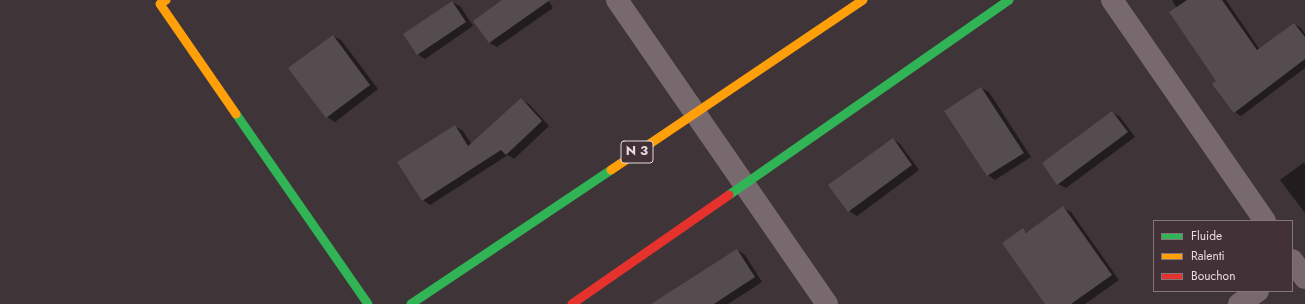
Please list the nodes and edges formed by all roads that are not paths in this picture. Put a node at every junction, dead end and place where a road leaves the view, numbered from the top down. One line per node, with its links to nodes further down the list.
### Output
1 (166, 0): 10 (street)
2 (617, 0): 6 (street)
3 (863, 0): 6 (street, N 3)
4 (1009, 0): 7 (street)
5 (1112, 0): 8 (street)
6 (695, 113): 7 (street); 11 (street, N 3)
7 (744, 184): 12 (street); 13 (street)
8 (1264, 220)
9 (1257, 292): 14 (street)
10 (368, 304)
11 (411, 304)
12 (572, 304)
13 (827, 304)
14 (1239, 304)

